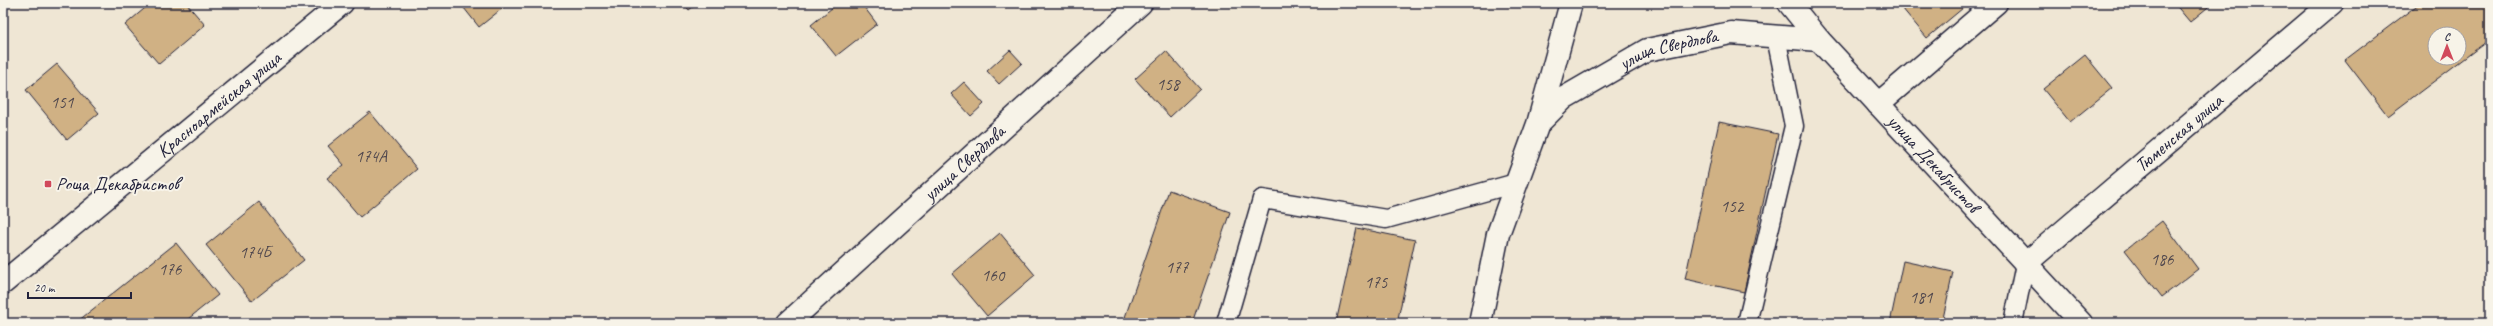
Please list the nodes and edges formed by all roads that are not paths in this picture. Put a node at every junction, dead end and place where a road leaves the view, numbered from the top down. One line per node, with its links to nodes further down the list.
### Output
1 (342, 3): 13 (street, Красноармейская улица)
2 (1141, 3): 14 (street, улица Свердлова)
3 (1571, 3): 10 (street, улица Свердлова)
4 (1789, 3): 8 (street, улица Декабристов)
5 (1996, 3): 9 (street)
6 (2332, 3): 12 (street, Тюменская улица)
7 (1776, 37): 8 (street, улица Свердлова); 10 (street, улица Свердлова); 17 (lane)
8 (1819, 40): 9 (street, улица Декабристов)
9 (1878, 104): 12 (street, улица Декабристов)
10 (1538, 124): 11 (street, улица Свердлова)
11 (1516, 183): 15 (lane); 16 (street, улица Свердлова)
12 (2025, 264): 18 (lane); 19 (street, улица Декабристов)
13 (3, 283)
14 (788, 323)
15 (1226, 323)
16 (1480, 323)
17 (1747, 323)
18 (2013, 323)
19 (2081, 323)

